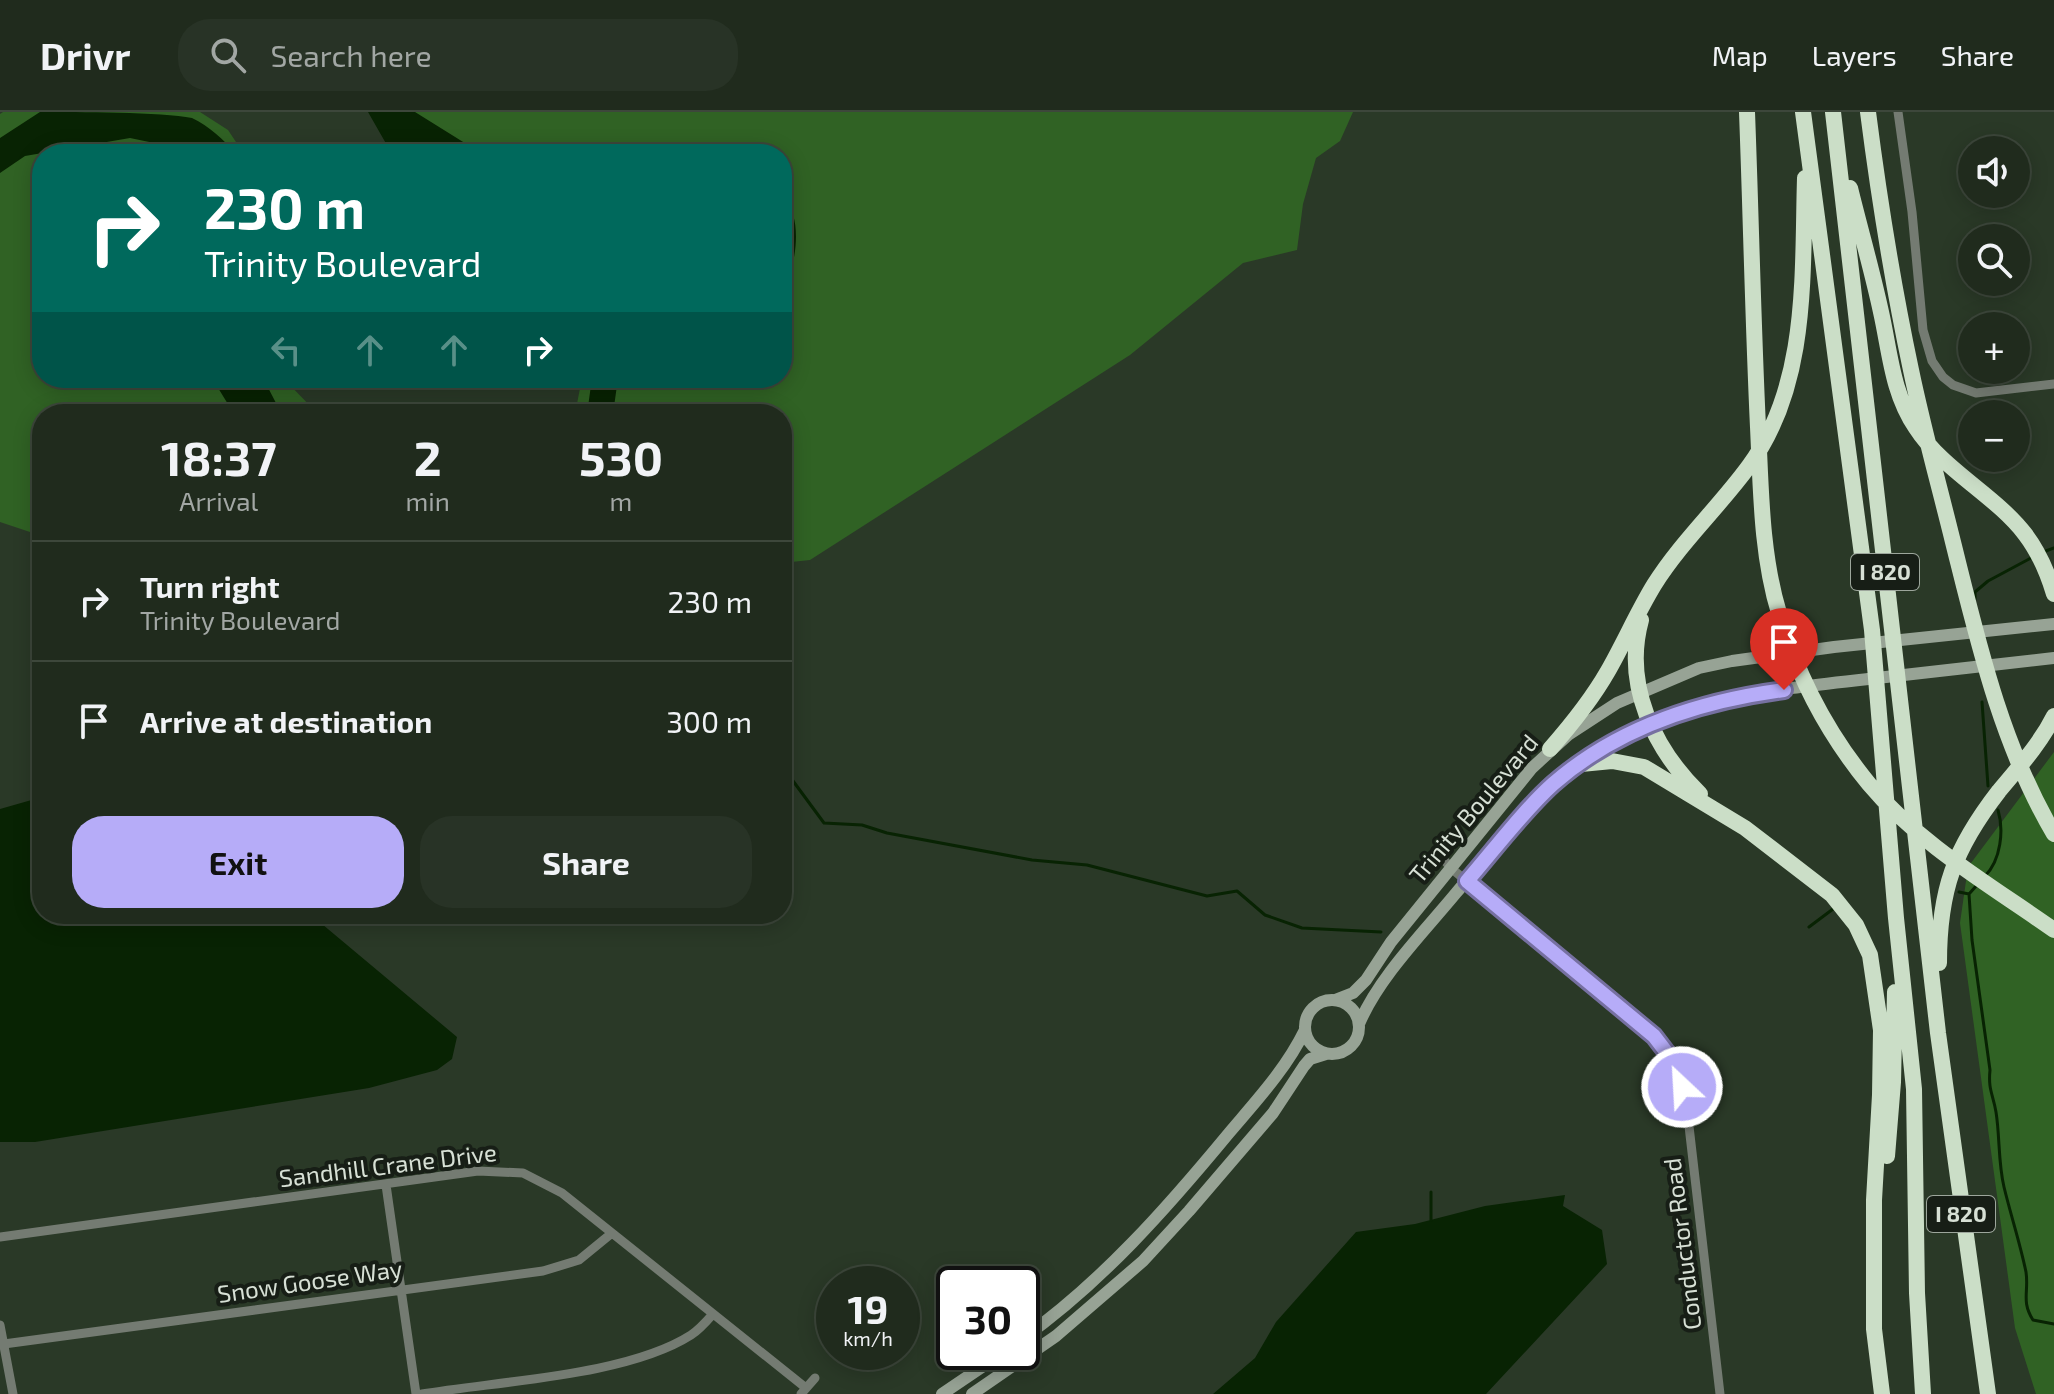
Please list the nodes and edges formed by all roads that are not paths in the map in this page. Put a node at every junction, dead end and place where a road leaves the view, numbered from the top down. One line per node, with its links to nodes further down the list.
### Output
1 (1747, 112): 23 (highway)
2 (1803, 112): 7 (highway, I 820)
3 (1833, 112): 6 (highway, I 820)
4 (1868, 112): 19 (highway)
5 (1898, 112): 8 (street)
6 (1836, 133): 10 (highway); 27 (highway, I 820)
7 (1806, 136): 9 (highway); 22 (highway, I 820)
8 (2054, 384)
9 (1655, 584): 13 (highway); 16 (highway)
10 (2054, 594)
11 (2054, 624): 13 (main road, Trinity Boulevard)
12 (2054, 658): 15 (main road, Trinity Boulevard)
13 (1639, 692): 15 (highway); 16 (main road, Trinity Boulevard)
14 (2054, 716): 27 (highway)
15 (1650, 724): 17 (main road, Trinity Boulevard); 18 (highway)
16 (1550, 749): 20 (main road, Trinity Boulevard)
17 (1581, 764): 18 (highway); 21 (main road, Trinity Boulevard)
18 (1722, 814): 32 (highway)
19 (2054, 834)
20 (1448, 864): 21 (street, Conductor Road); 24 (main road, Trinity Boulevard)
21 (1467, 881): 25 (main road, Trinity Boulevard); 46 (street, Conductor Road)
22 (1896, 918): 32 (highway); 48 (highway, I 820)
23 (2054, 930)
24 (1335, 1000): 25 (main road); 26 (main road, Trinity Boulevard)
25 (1359, 1024): 28 (main road, Trinity Boulevard)
26 (1305, 1030): 28 (main road); 36 (main road, Trinity Boulevard)
27 (1938, 1033): 49 (highway, I 820)
28 (1326, 1054): 45 (main road, Trinity Boulevard)
29 (386, 1185): 30 (street, Sandhill Crane Drive); 31 (street, Sandhill Crane Drive); 33 (street)
30 (612, 1233): 33 (street, Snow Goose Way); 34 (street, Sandhill Crane Drive)
31 (0, 1237)
32 (1875, 1239): 47 (highway)
33 (402, 1290): 37 (street, Snow Goose Way); 42 (street)
34 (713, 1314): 40 (street, Sandhill Crane Drive); 43 (street)
35 (0, 1325): 37 (street)
36 (1040, 1325)
37 (4, 1344): 41 (street)
38 (977, 1370): 44 (main road)
39 (815, 1378): 40 (street)
40 (804, 1391)
41 (13, 1394)
42 (416, 1394)
43 (422, 1394)
44 (942, 1394)
45 (972, 1394)
46 (1720, 1394)
47 (1882, 1394)
48 (1923, 1394)
49 (1988, 1394)

